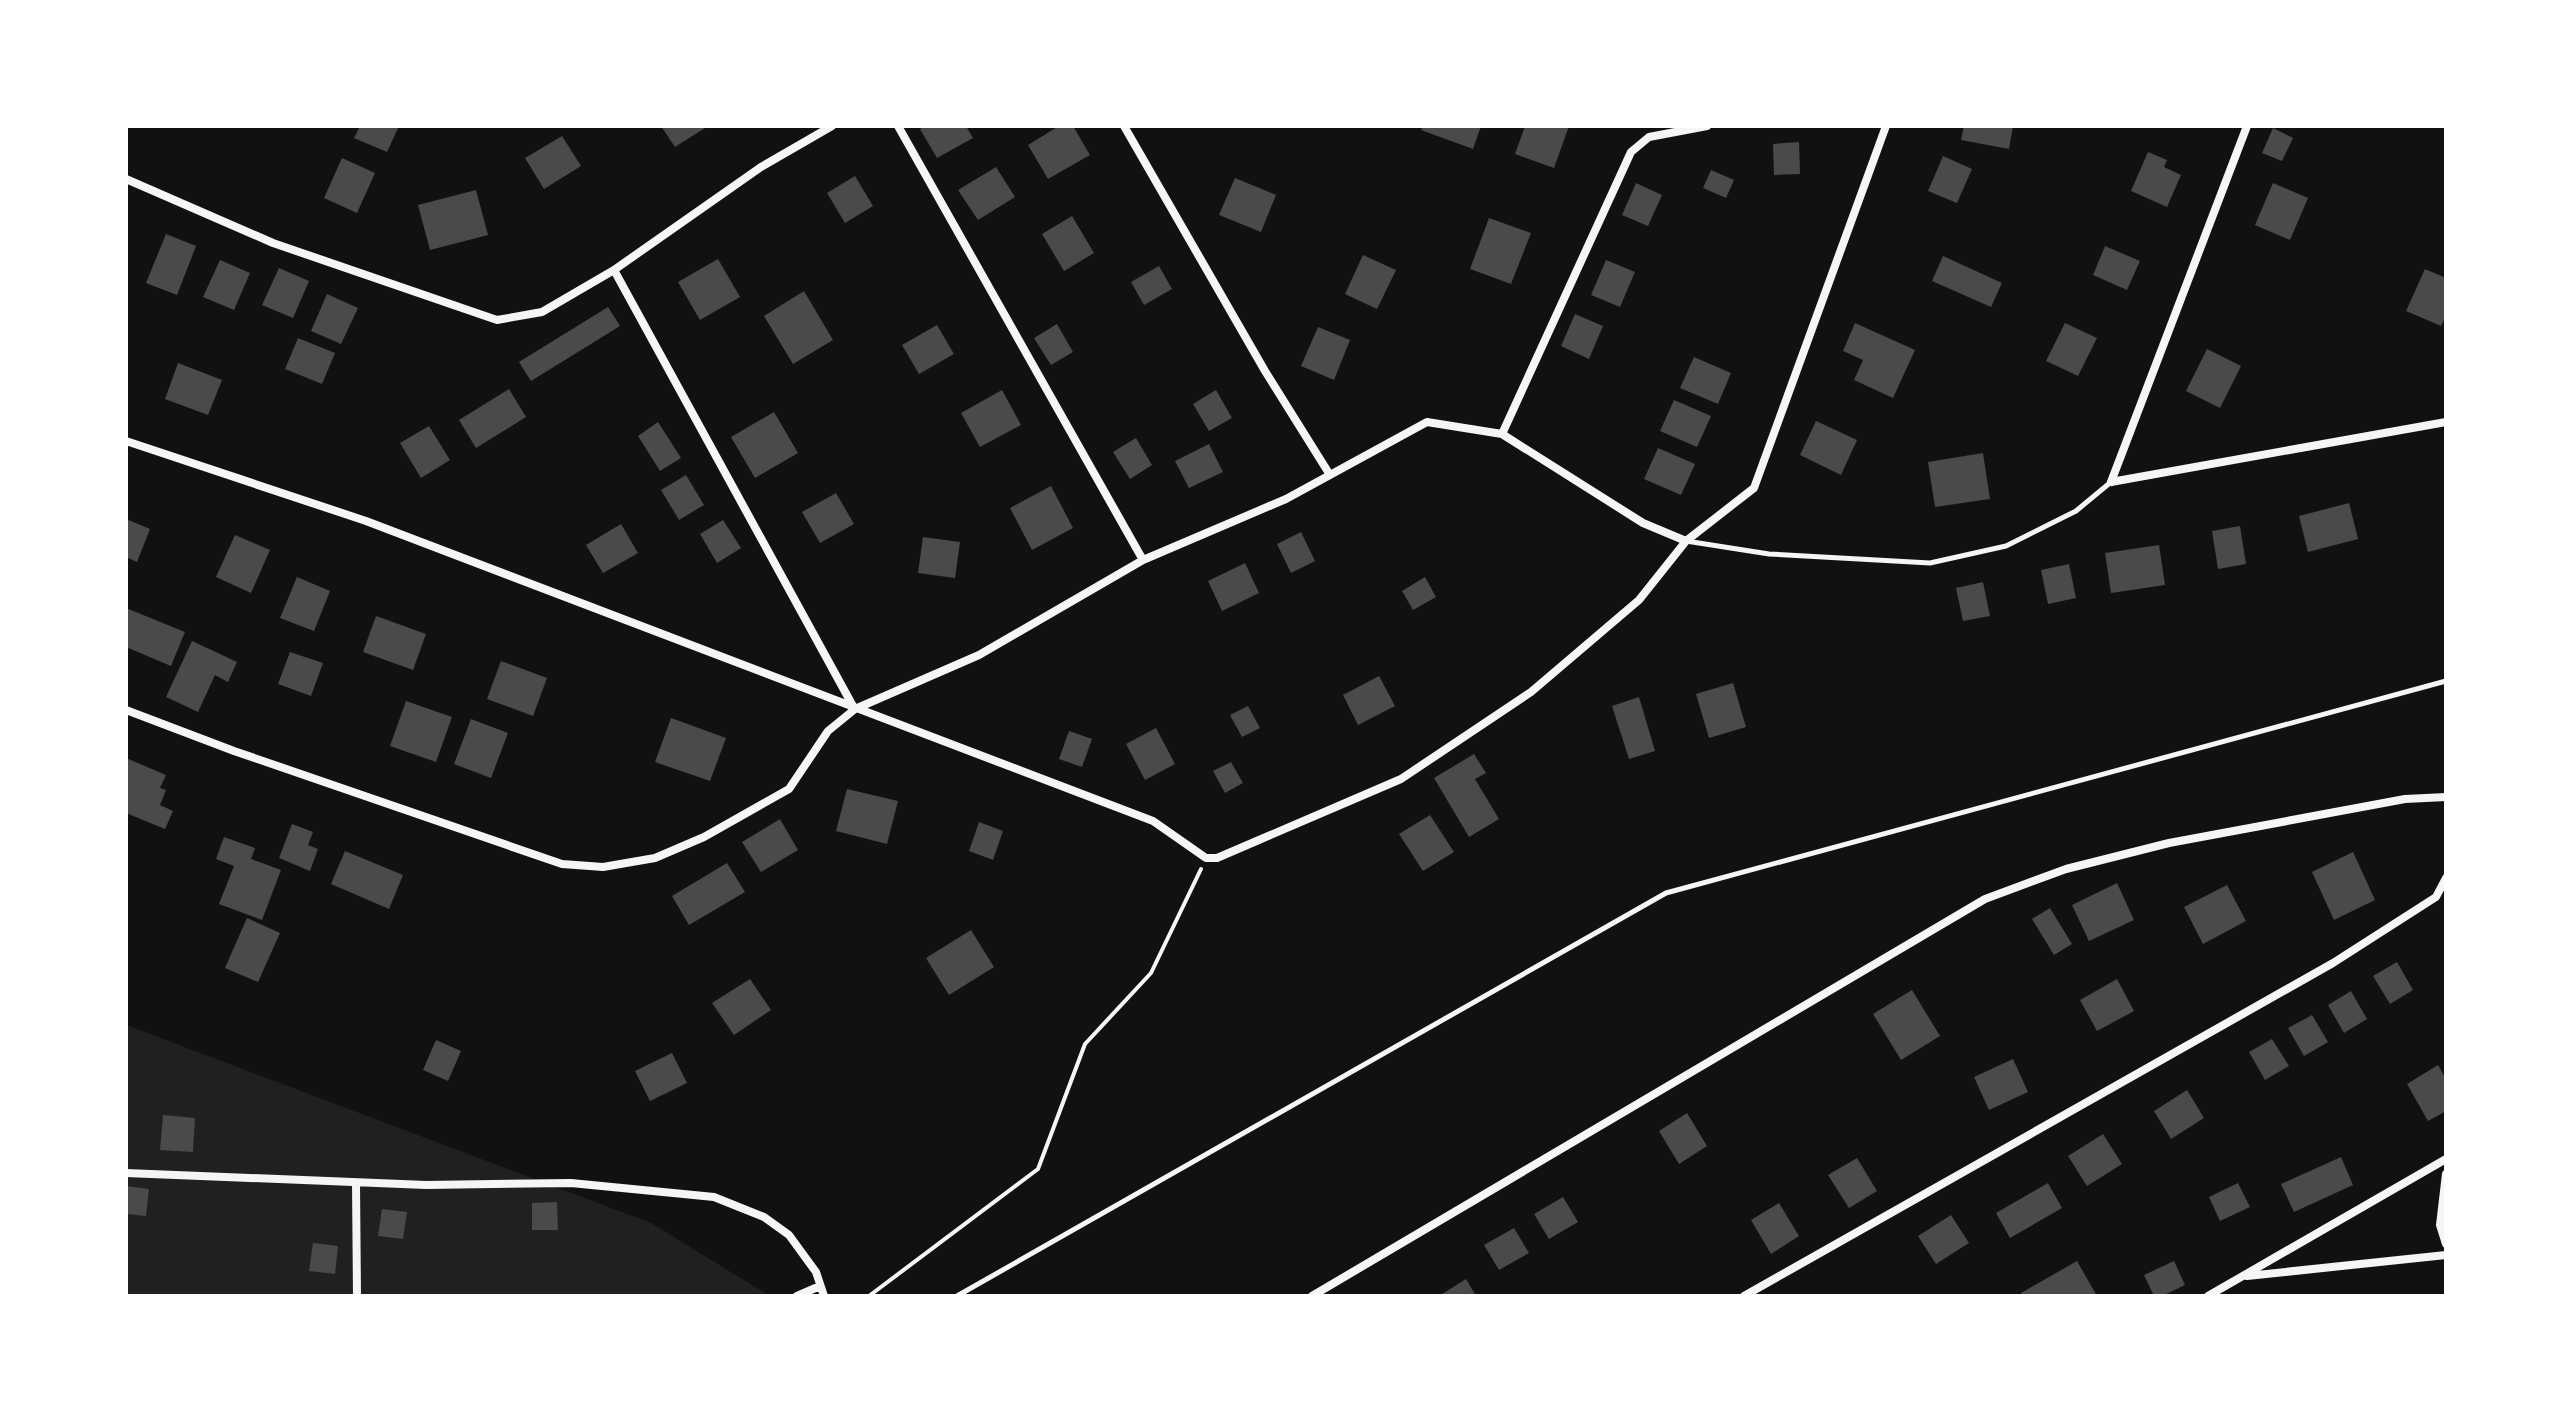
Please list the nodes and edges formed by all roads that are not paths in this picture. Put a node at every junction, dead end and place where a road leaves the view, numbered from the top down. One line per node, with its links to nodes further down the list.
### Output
1 (832, 126): 8 (street)
2 (898, 126): 15 (street)
3 (1124, 126): 12 (street)
4 (1707, 126): 10 (street)
5 (1886, 126): 14 (street)
6 (2247, 126): 13 (street)
7 (126, 179): 8 (street)
8 (614, 270): 17 (street)
9 (2446, 422): 13 (street)
10 (1502, 434): 12 (street); 14 (street)
11 (126, 441): 17 (street)
12 (1330, 475): 15 (street)
13 (2111, 482): 14 (lane)
14 (1686, 541): 17 (street)
15 (1143, 560): 17 (street)
16 (2446, 681): 32 (lane)
17 (855, 709): 18 (street)
18 (126, 710)
19 (2446, 797): 33 (street)
20 (2446, 878): 34 (street)
21 (2446, 1159): 27 (street)
22 (126, 1173): 24 (street)
23 (2446, 1174): 25 (street)
24 (356, 1183): 28 (street); 29 (street)
25 (2446, 1244)
26 (2446, 1255): 27 (street)
27 (2243, 1276): 35 (street)
28 (820, 1286): 30 (street); 31 (street)
29 (357, 1296)
30 (797, 1296)
31 (824, 1296)
32 (957, 1296)
33 (1312, 1296)
34 (1744, 1296)
35 (2208, 1296)

